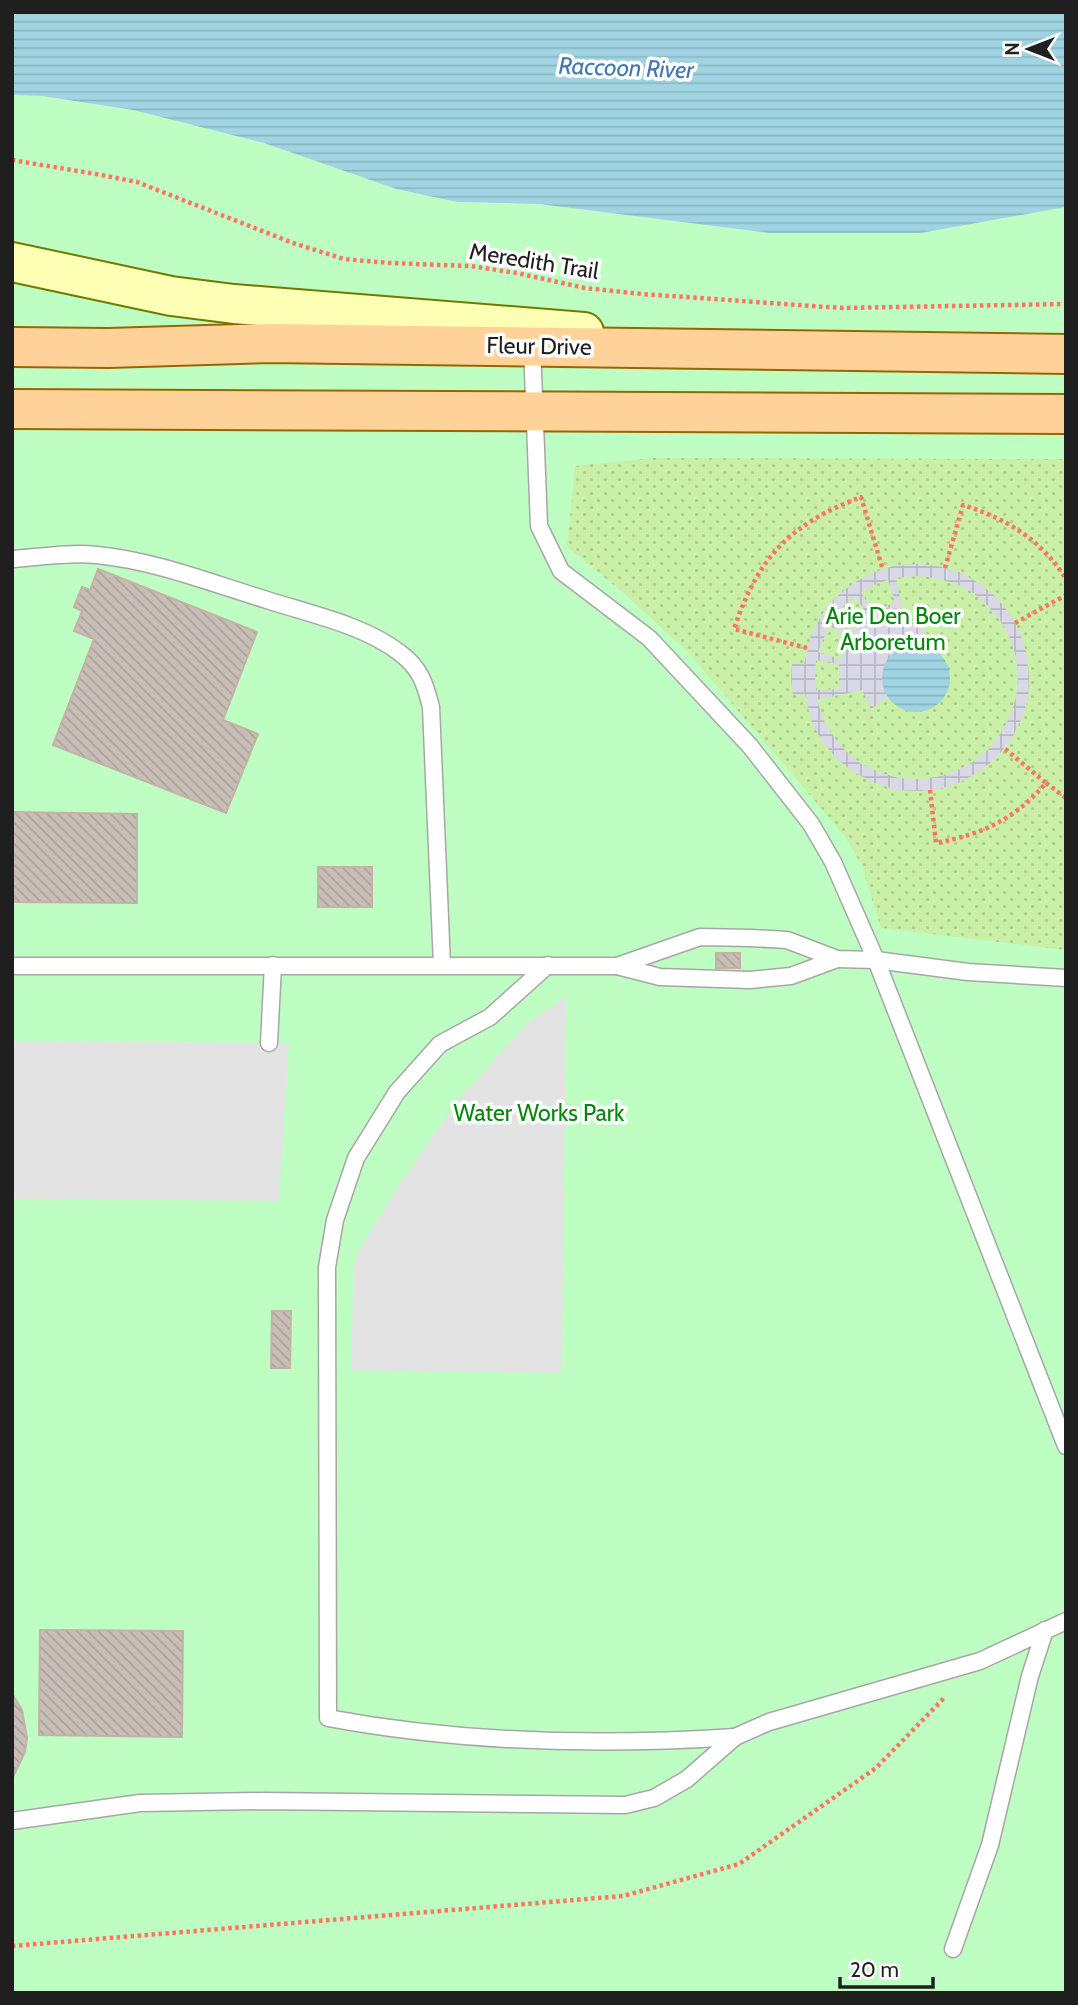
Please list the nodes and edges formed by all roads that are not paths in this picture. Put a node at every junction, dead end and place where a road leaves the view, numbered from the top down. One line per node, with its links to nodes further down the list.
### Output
1 (12, 262): 4 (main road)
2 (532, 345): 3 (main road, Fleur Drive); 4 (main road, Fleur Drive); 7 (lane)
3 (12, 347)
4 (817, 351): 5 (main road, Fleur Drive)
5 (1066, 354)
6 (12, 409): 7 (main road)
7 (534, 410): 8 (main road); 11 (lane)
8 (1066, 414)
9 (12, 559): 13 (lane)
10 (837, 959): 11 (lane); 16 (lane); 16 (lane)
11 (876, 960): 17 (lane); 19 (lane)
12 (273, 965): 13 (lane); 15 (lane); 18 (lane)
13 (442, 965): 14 (lane)
14 (548, 965): 16 (lane); 22 (lane)
15 (12, 966)
16 (617, 966)
17 (1066, 978)
18 (269, 1042)
19 (1066, 1446)
20 (1066, 1621): 21 (lane)
21 (1045, 1630): 22 (lane); 24 (lane)
22 (734, 1737): 23 (lane)
23 (12, 1821)
24 (953, 1949)

